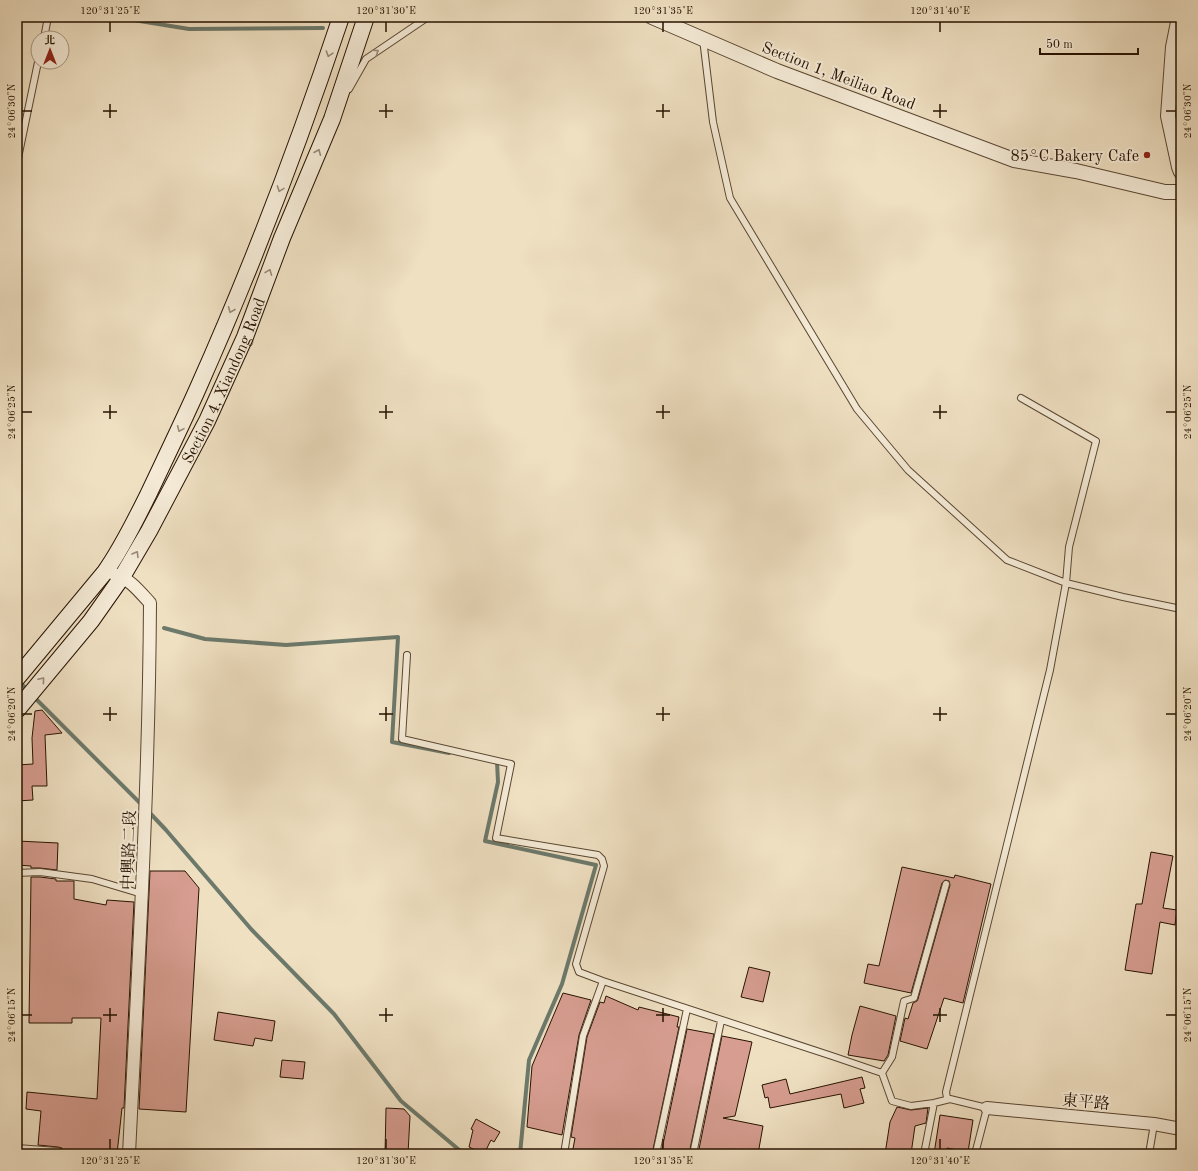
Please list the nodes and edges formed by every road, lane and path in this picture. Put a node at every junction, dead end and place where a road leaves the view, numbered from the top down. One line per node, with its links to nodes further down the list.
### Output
1 (48, 17): 7 (lane)
2 (341, 17): 15 (main road, Section 4, Xiandong Road, one-way to 15)
3 (366, 17): 10 (main road, Section 4, Xiandong Road)
4 (428, 17): 10 (lane, one-way to 4)
5 (652, 17): 8 (street, Section 1, Meiliao Road)
6 (1179, 17): 12 (street)
7 (46, 30)
8 (703, 39): 13 (street, Section 1, Meiliao Road); 17 (lane)
9 (36, 70): 11 (lane)
10 (332, 119): 16 (main road, Section 4, Xiandong Road, one-way to 10)
11 (17, 163)
12 (1181, 172)
13 (1181, 192)
14 (1021, 398): 17 (lane)
15 (105, 572): 16 (street, 中興路二段); 20 (main road, Section 4, Xiandong Road)
16 (122, 577): 21 (main road, Section 4, Xiandong Road, one-way to 16); 24 (street, 中興路二段)
17 (1066, 583): 18 (lane); 29 (lane)
18 (1181, 609)
19 (407, 655): 25 (lane)
20 (17, 678)
21 (17, 710)
22 (17, 873): 24 (lane)
23 (946, 884): 28 (lane)
24 (142, 894): 36 (street, 中興路二段)
25 (603, 981): 26 (lane); 37 (lane)
26 (687, 1009): 27 (lane); 38 (lane)
27 (721, 1021): 28 (lane); 39 (lane)
28 (882, 1073): 30 (lane)
29 (950, 1099): 30 (lane); 31 (lane)
30 (934, 1103): 40 (lane)
31 (987, 1108): 32 (street, 東平路); 41 (lane)
32 (1154, 1124): 33 (street, 東平路); 42 (lane)
33 (1181, 1129)
34 (17, 1151): 35 (street)
35 (57, 1154)
36 (129, 1154)
37 (564, 1154)
38 (656, 1154)
39 (693, 1154)
40 (924, 1154)
41 (975, 1154)
42 (1149, 1154)

